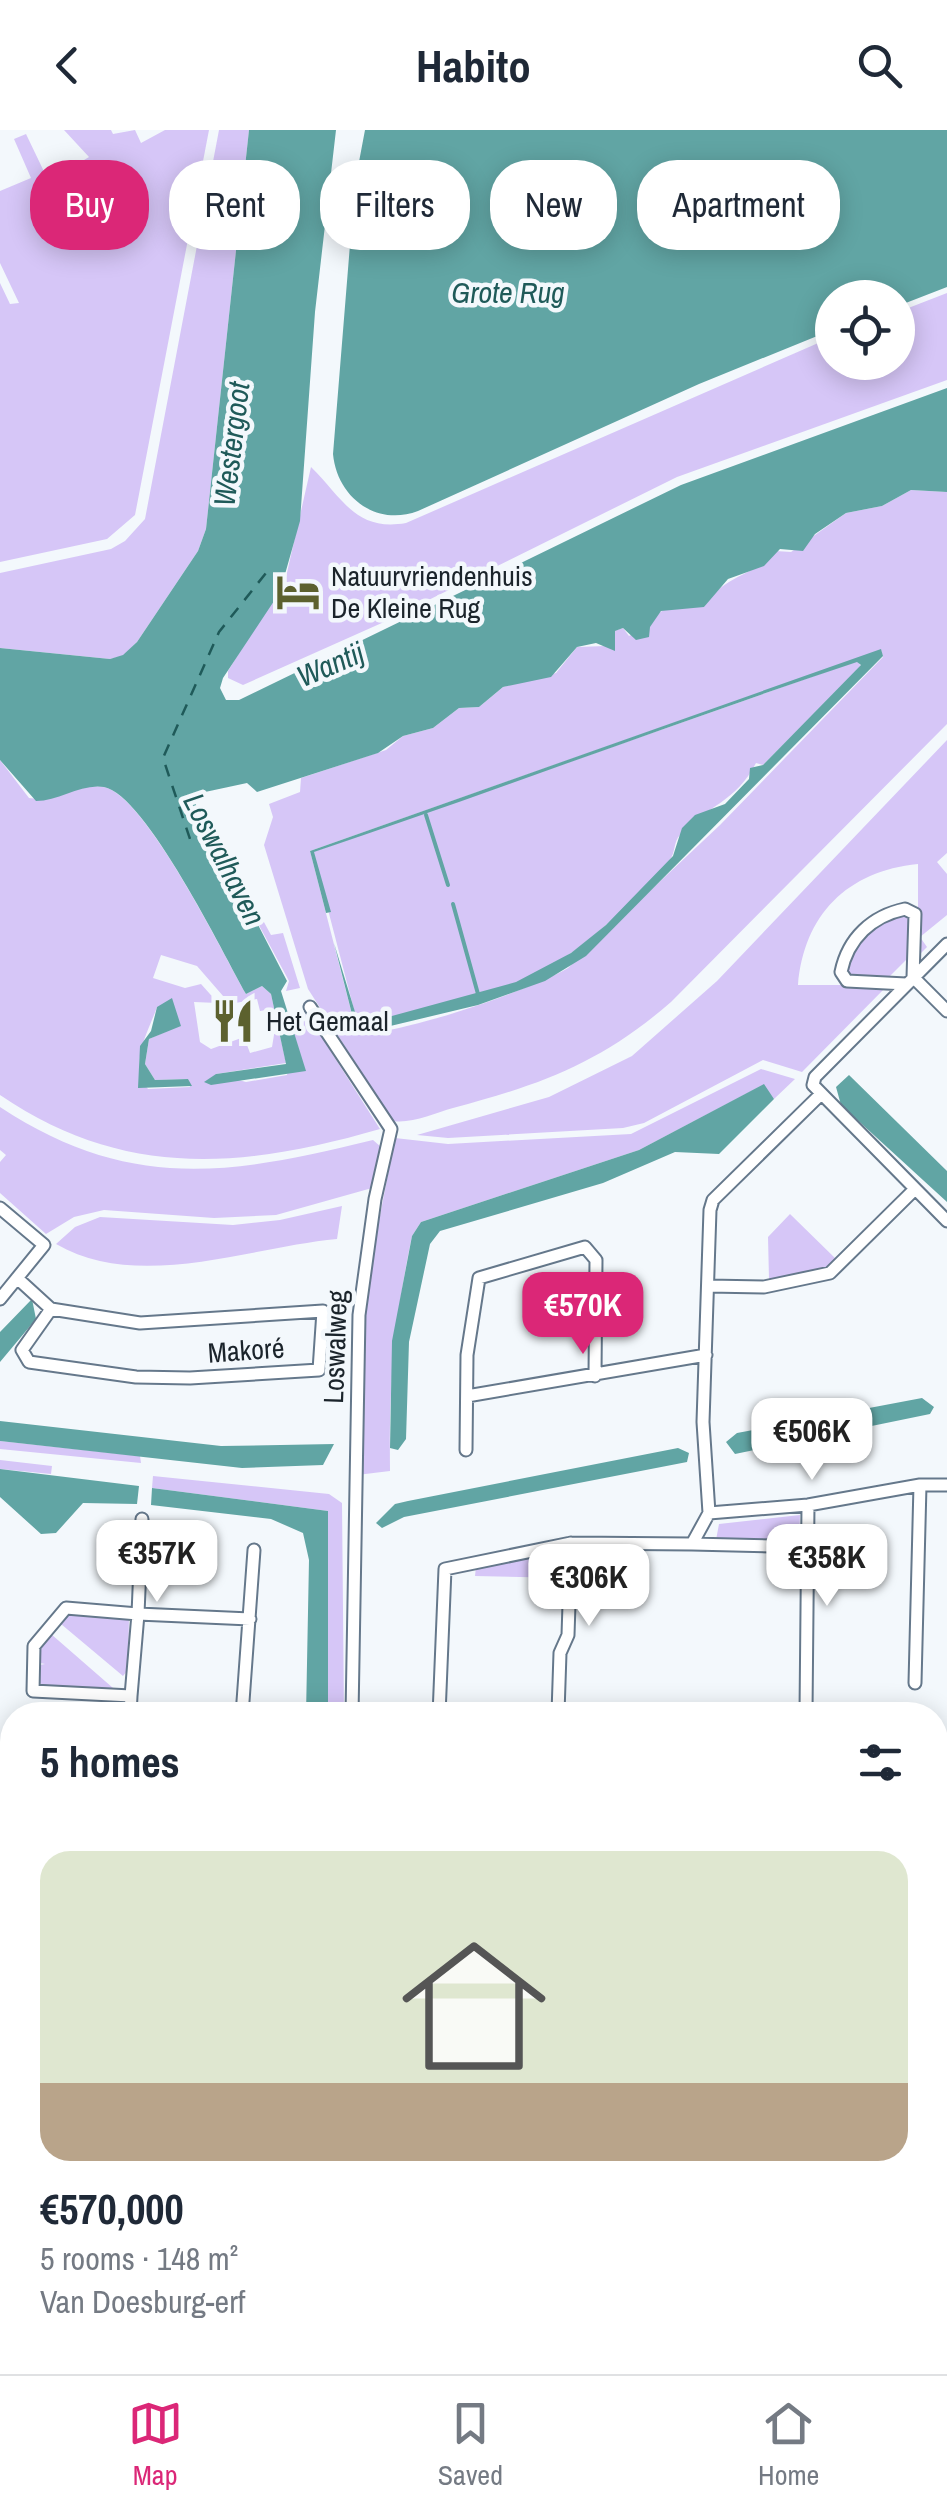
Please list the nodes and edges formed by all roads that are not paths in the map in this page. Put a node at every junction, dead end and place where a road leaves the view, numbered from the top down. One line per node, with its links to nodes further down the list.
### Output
1 (947, 944): 2 (street)
2 (910, 981): 2 (street); 4 (street); 5 (street)
3 (310, 1007): 32 (street, Loswalweg)
4 (947, 1012)
5 (816, 1090): 6 (street); 10 (street)
6 (914, 1190): 8 (street); 10 (street)
7 (0, 1208): 9 (street)
8 (947, 1221)
9 (17, 1278): 11 (street); 12 (street)
10 (708, 1286): 13 (street)
11 (0, 1299)
12 (51, 1310): 12 (street, Makoré)
13 (706, 1355): 14 (street); 20 (street)
14 (595, 1376): 15 (street); 15 (street)
15 (467, 1396): 16 (street)
16 (466, 1450)
17 (920, 1485): 18 (street); 19 (street); 28 (street)
18 (947, 1486)
19 (808, 1505): 20 (street); 24 (street)
20 (708, 1512): 23 (street)
21 (142, 1519): 26 (street)
22 (571, 1542): 23 (street); 33 (street); 34 (street)
23 (692, 1544): 24 (street)
24 (808, 1547): 35 (street)
25 (254, 1550): 27 (street)
26 (138, 1614): 27 (street); 29 (street); 29 (street)
27 (250, 1619): 31 (street)
28 (915, 1683)
29 (131, 1696): 30 (street)
30 (131, 1702)
31 (243, 1702)
32 (352, 1702)
33 (439, 1702)
34 (558, 1702)
35 (806, 1702)

